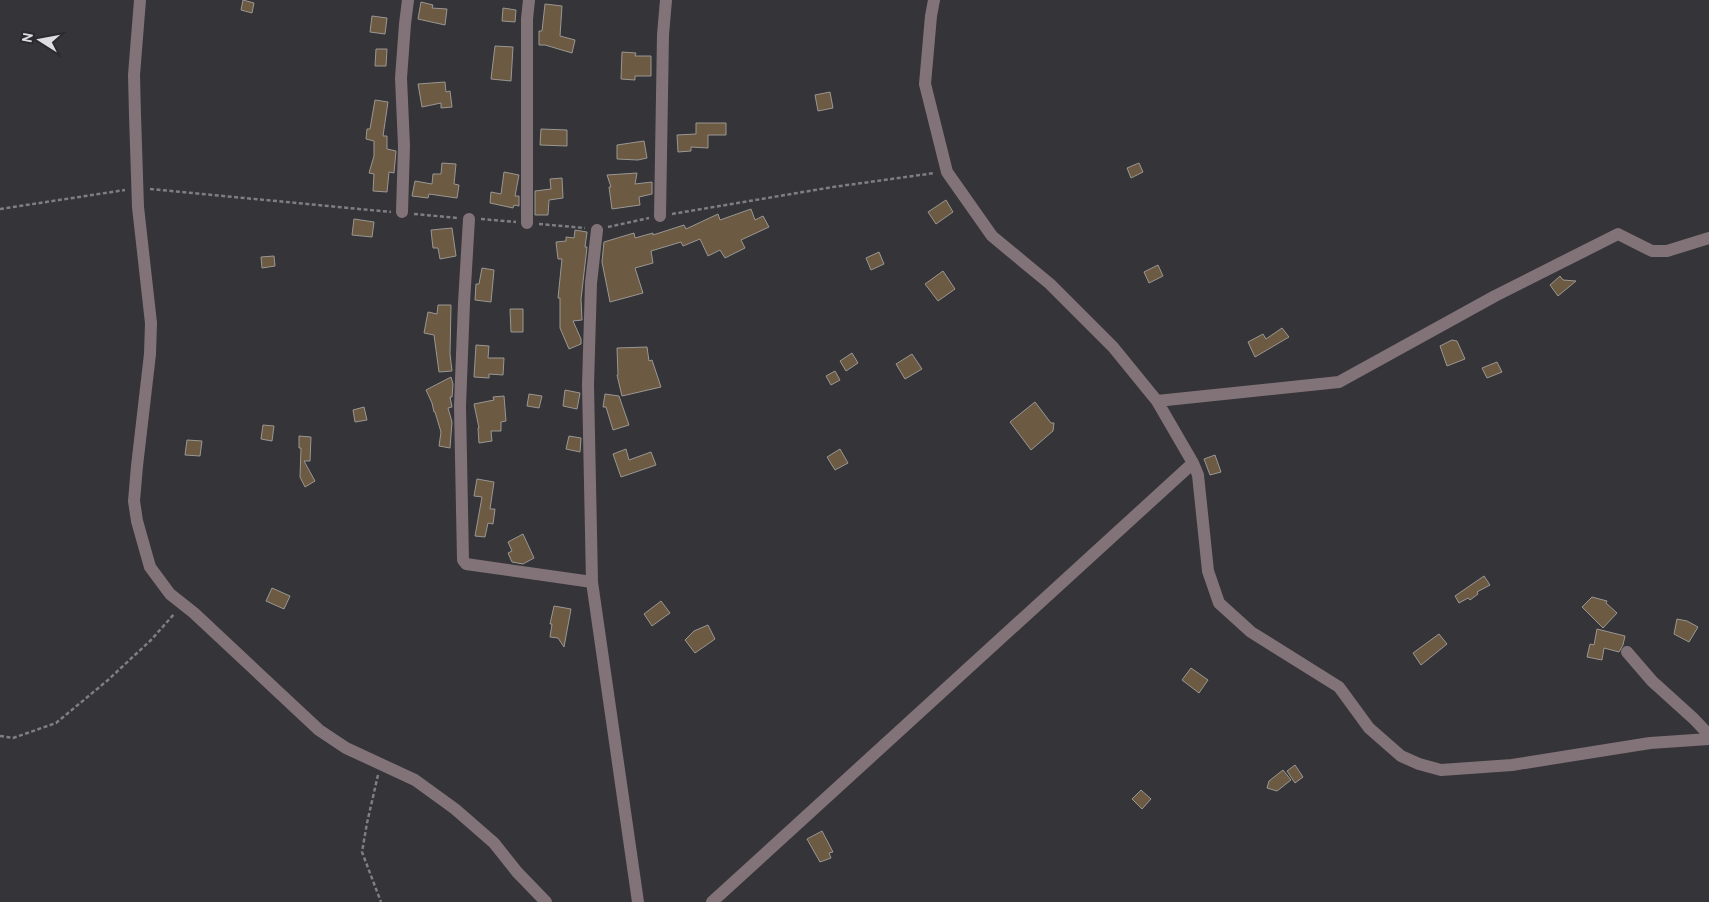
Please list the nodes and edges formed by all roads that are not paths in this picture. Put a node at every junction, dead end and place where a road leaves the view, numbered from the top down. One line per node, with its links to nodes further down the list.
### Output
1 (140, 0): 18 (street)
2 (408, 0): 6 (street)
3 (529, 0): 9 (street)
4 (666, 0): 7 (street)
5 (934, 0): 12 (street)
6 (402, 212)
7 (660, 216)
8 (469, 219): 14 (street)
9 (527, 223)
10 (597, 230): 14 (street)
11 (1709, 238): 12 (street)
12 (1157, 401): 13 (street)
13 (1193, 463): 17 (street); 20 (street)
14 (592, 582): 19 (street)
15 (1627, 652): 16 (street)
16 (1709, 735)
17 (1709, 739)
18 (546, 902)
19 (638, 902)
20 (712, 902)

